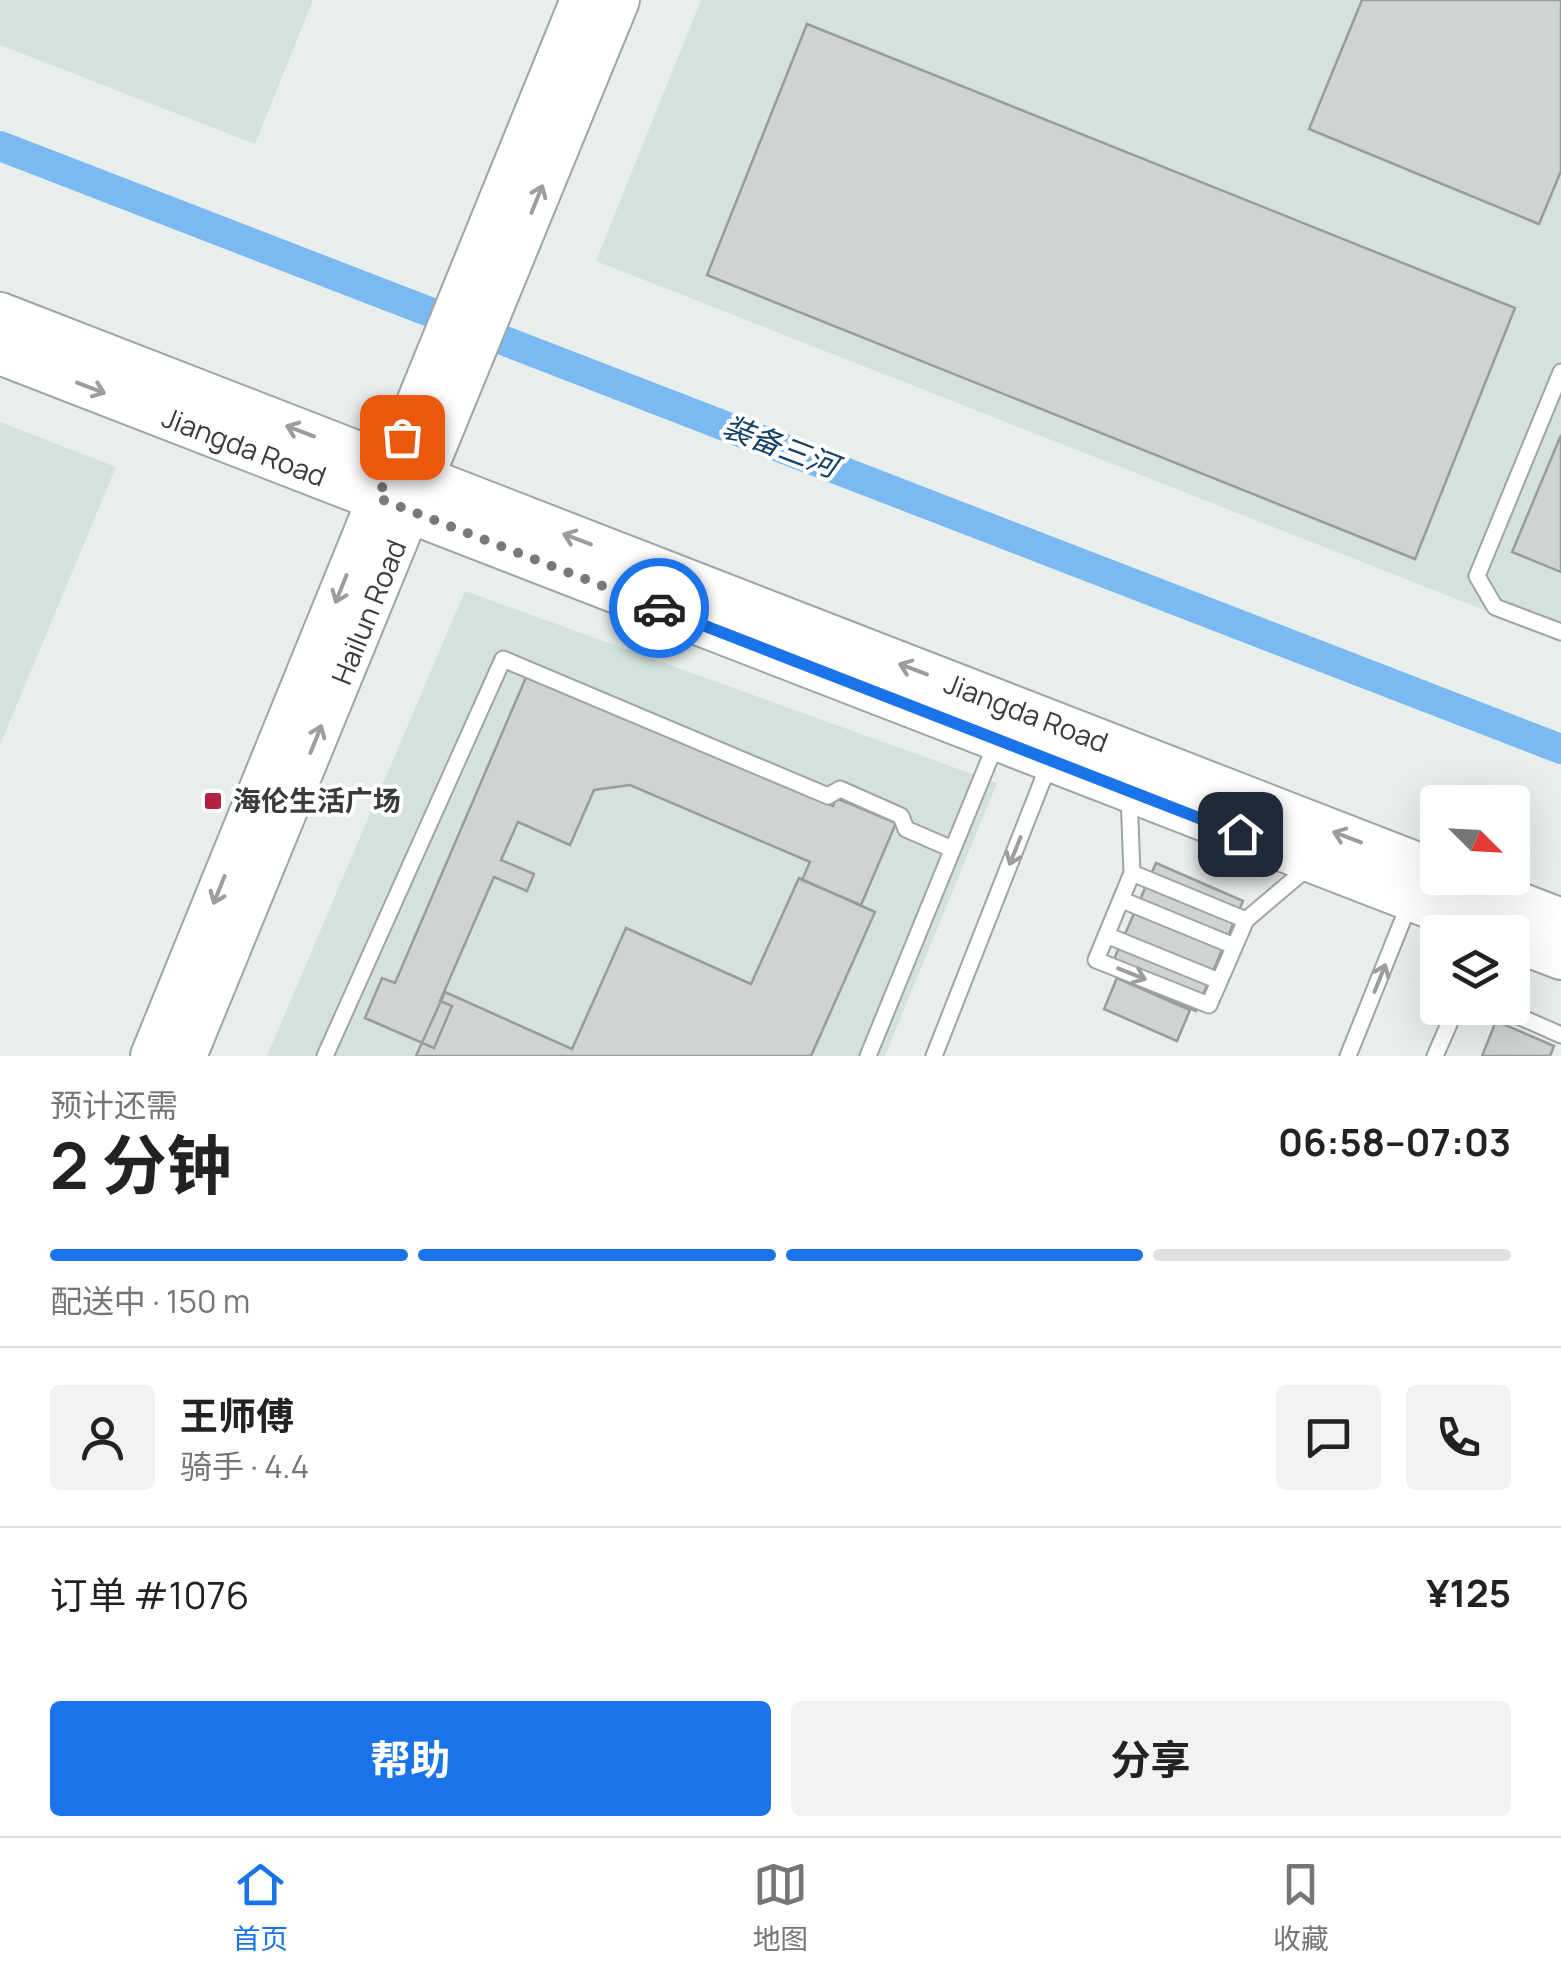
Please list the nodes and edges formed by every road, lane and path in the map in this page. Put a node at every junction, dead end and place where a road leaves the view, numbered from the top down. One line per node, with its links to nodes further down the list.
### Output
1 (582, 0): 3 (street, Hailun Road)
2 (618, 0): 3 (street, Hailun Road, one-way to 2)
3 (484, 284): 7 (street, Hailun Road)
4 (0, 314): 7 (street, Jiangda Road, one-way to 4)
5 (0, 353): 7 (street, Jiangda Road, one-way to 7)
6 (1561, 372): 8 (lane)
7 (400, 489): 9 (street, Jiangda Road); 15 (street, Jiangda Road, one-way to 7); 32 (street, Hailun Road, one-way to 32); 33 (street, Hailun Road, one-way to 7)
8 (1561, 632)
9 (998, 740): 10 (street, Jiangda Road); 12 (lane)
10 (1051, 760): 11 (street, Jiangda Road); 36 (lane, one-way to 36)
11 (1129, 790): 13 (street, Jiangda Road); 14 (lane)
12 (952, 850): 34 (lane); 35 (lane)
13 (1314, 862): 16 (street, Jiangda Road); 22 (lane)
14 (1132, 873): 20 (lane); 22 (lane)
15 (1420, 884)
16 (1420, 885)
17 (1420, 895): 37 (lane, one-way to 17)
18 (1438, 895): 21 (street, Jiangda Road)
19 (1496, 895): 23 (street)
20 (1122, 900): 24 (lane); 25 (lane)
21 (1469, 915)
22 (1246, 920): 25 (lane)
23 (1561, 920)
24 (1106, 935): 28 (lane); 28 (lane, one-way to 28)
25 (1234, 946): 28 (lane)
26 (1530, 947): 27 (street)
27 (1561, 958)
28 (1220, 981)
29 (1530, 1021): 31 (lane)
30 (1449, 1025): 38 (lane)
31 (1561, 1035)
32 (152, 1056)
33 (186, 1056)
34 (325, 1056)
35 (868, 1056)
36 (934, 1056)
37 (1348, 1056)
38 (1435, 1056)

